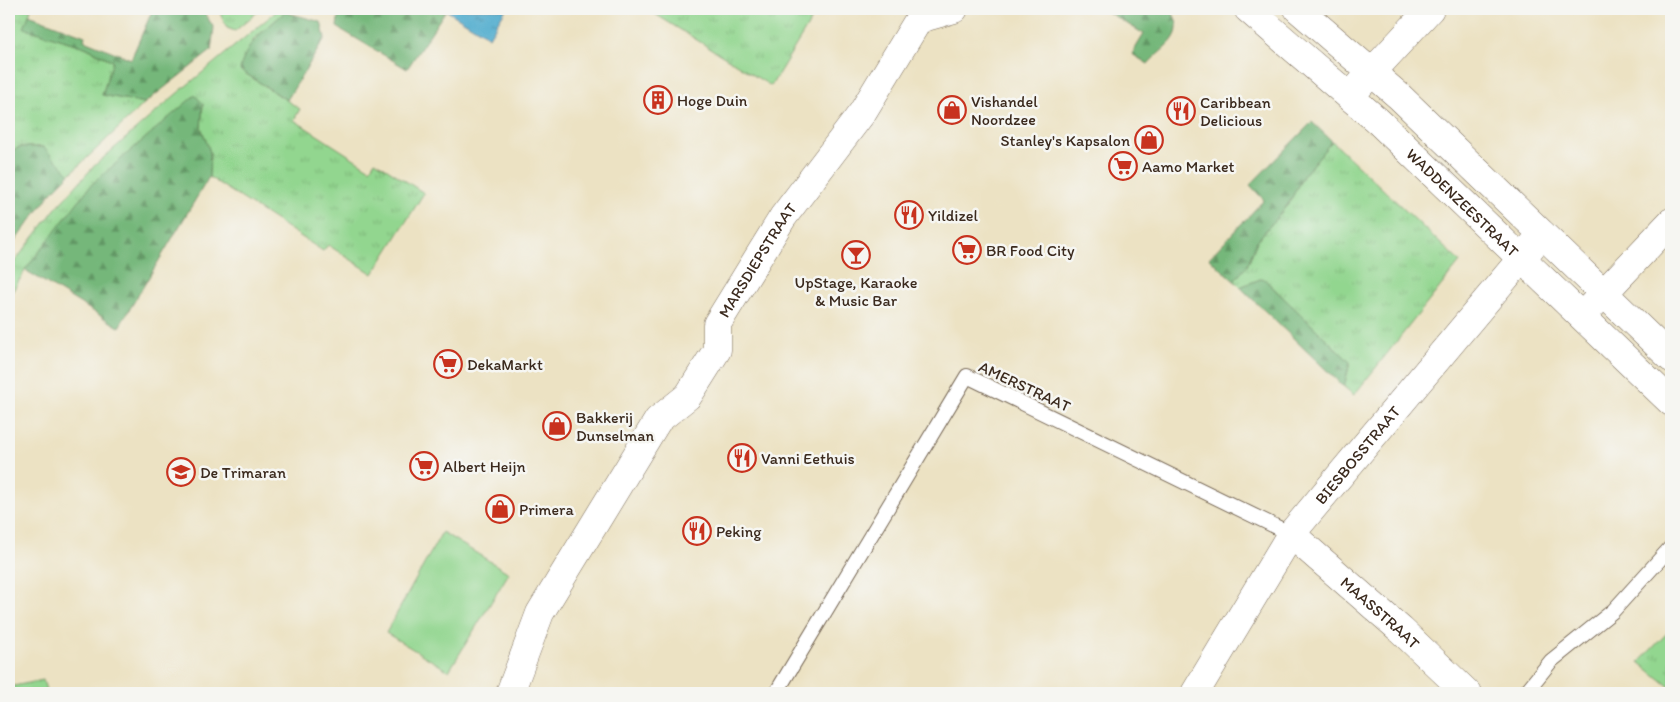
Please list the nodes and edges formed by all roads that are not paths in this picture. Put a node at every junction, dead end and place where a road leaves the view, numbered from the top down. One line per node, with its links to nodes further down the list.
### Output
1 (954, 9): 16 (street, MARSDIEPSTRAAT)
2 (1248, 9): 6 (street, WADDENZEESTRAAT)
3 (1298, 9): 5 (street, WADDENZEESTRAAT)
4 (1430, 9): 5 (street)
5 (1372, 72): 6 (street); 8 (street, WADDENZEESTRAAT)
6 (1350, 96): 9 (street, WADDENZEESTRAAT)
7 (1671, 222): 10 (street)
8 (1542, 234): 9 (street, BIESBOSSTRAAT); 10 (street, WADDENZEESTRAAT)
9 (1521, 258): 11 (street, WADDENZEESTRAAT); 14 (street, BIESBOSSTRAAT)
10 (1604, 293): 11 (street); 12 (street, WADDENZEESTRAAT)
11 (1583, 315): 13 (street, WADDENZEESTRAAT)
12 (1671, 358)
13 (1671, 402)
14 (1291, 534): 17 (lane, AMERSTRAAT); 18 (street, BIESBOSSTRAAT); 19 (street, MAASSTRAAT)
15 (1671, 547): 20 (lane)
16 (510, 693)
17 (776, 693)
18 (1194, 693)
19 (1467, 693)
20 (1525, 693)

